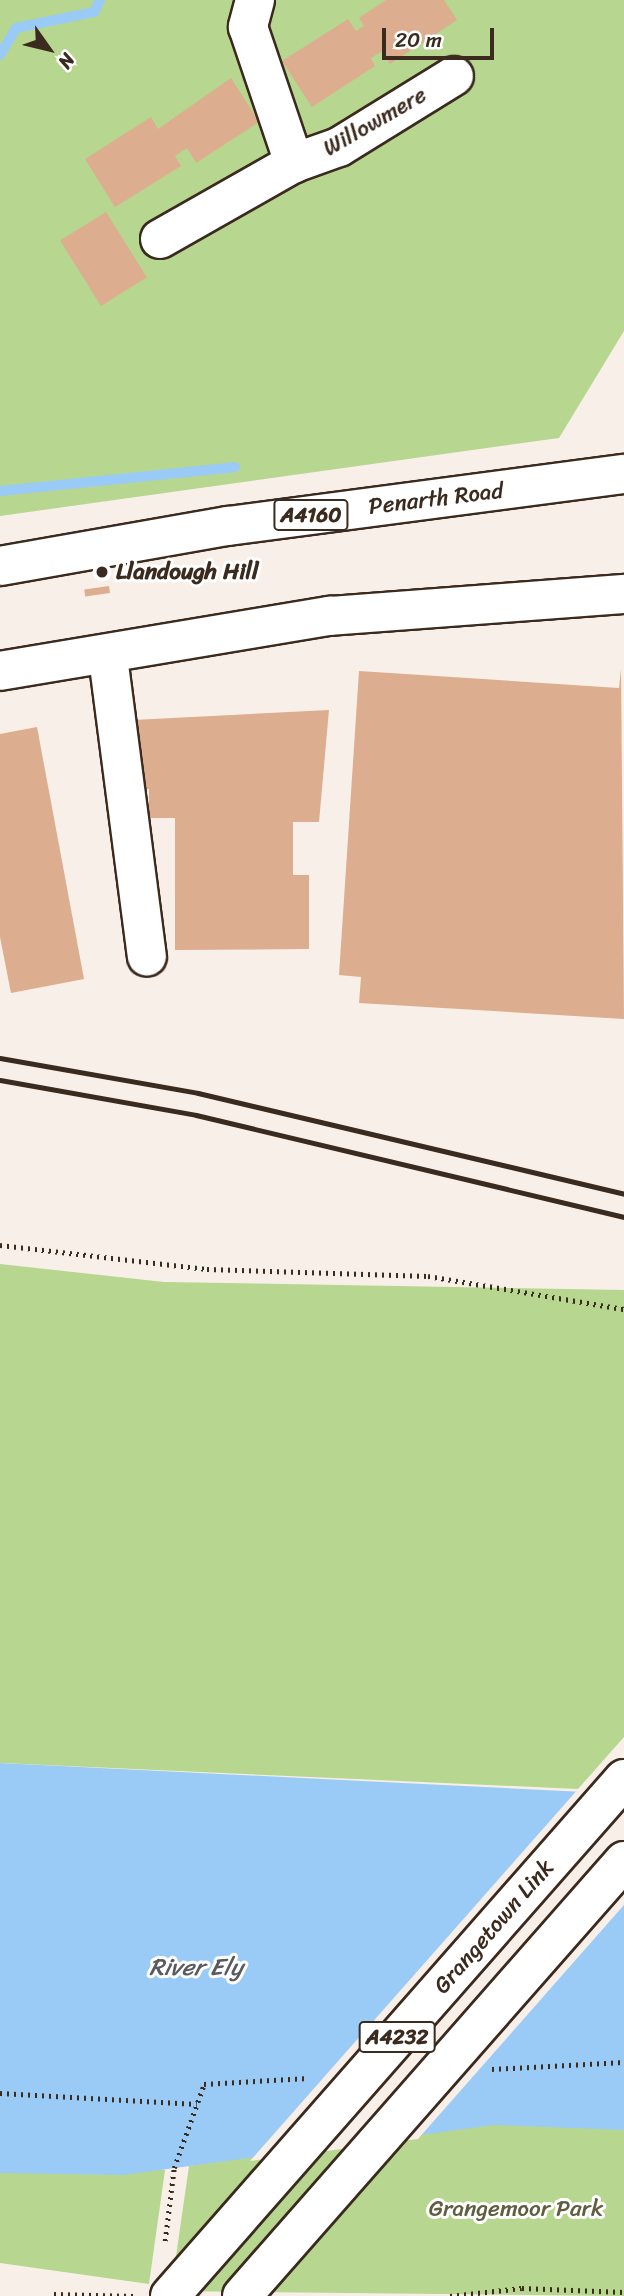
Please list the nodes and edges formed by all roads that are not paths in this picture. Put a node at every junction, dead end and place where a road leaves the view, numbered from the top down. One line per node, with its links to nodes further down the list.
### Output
1 (255, 0): 3 (main road, Willowmere)
2 (454, 76): 3 (main road, Willowmere)
3 (294, 163): 4 (main road, Willowmere)
4 (160, 239)
5 (624, 474): 6 (main road, Penarth Road / A4160)
6 (0, 566)
7 (624, 594): 8 (main road)
8 (108, 657): 9 (main road); 10 (main road)
9 (0, 671)
10 (147, 956)
11 (624, 1779): 13 (main road, Grangetown Link / A4232, bridge)
12 (624, 1861): 14 (main road, A4232, bridge)
13 (170, 2296)
14 (242, 2296)

